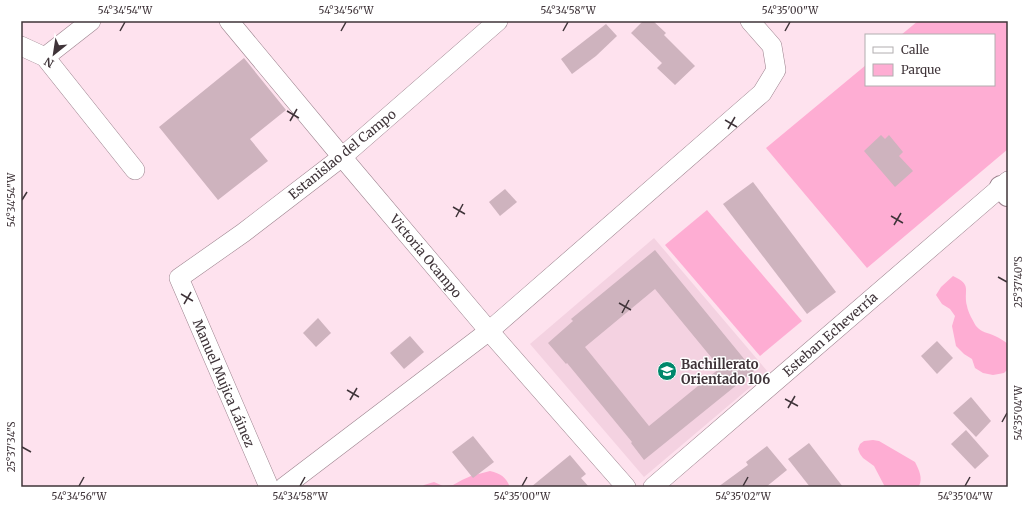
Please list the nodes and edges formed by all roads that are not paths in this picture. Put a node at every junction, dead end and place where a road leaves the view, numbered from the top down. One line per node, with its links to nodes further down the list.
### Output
1 (91, 21): 6 (street)
2 (229, 21): 7 (street, Victoria Ocampo)
3 (750, 21): 11 (street)
4 (495, 22): 7 (street, Estanislao del Campo)
5 (21, 46): 6 (street)
6 (45, 57): 8 (street)
7 (342, 157): 10 (street, Estanislao del Campo); 11 (street, Victoria Ocampo)
8 (135, 170)
9 (1006, 188): 15 (street, Esteban Echeverría)
10 (179, 278): 12 (street, Manuel Mujica Láinez)
11 (489, 331): 13 (street); 14 (street, Victoria Ocampo)
12 (269, 487)
13 (284, 487)
14 (626, 487)
15 (653, 487)

